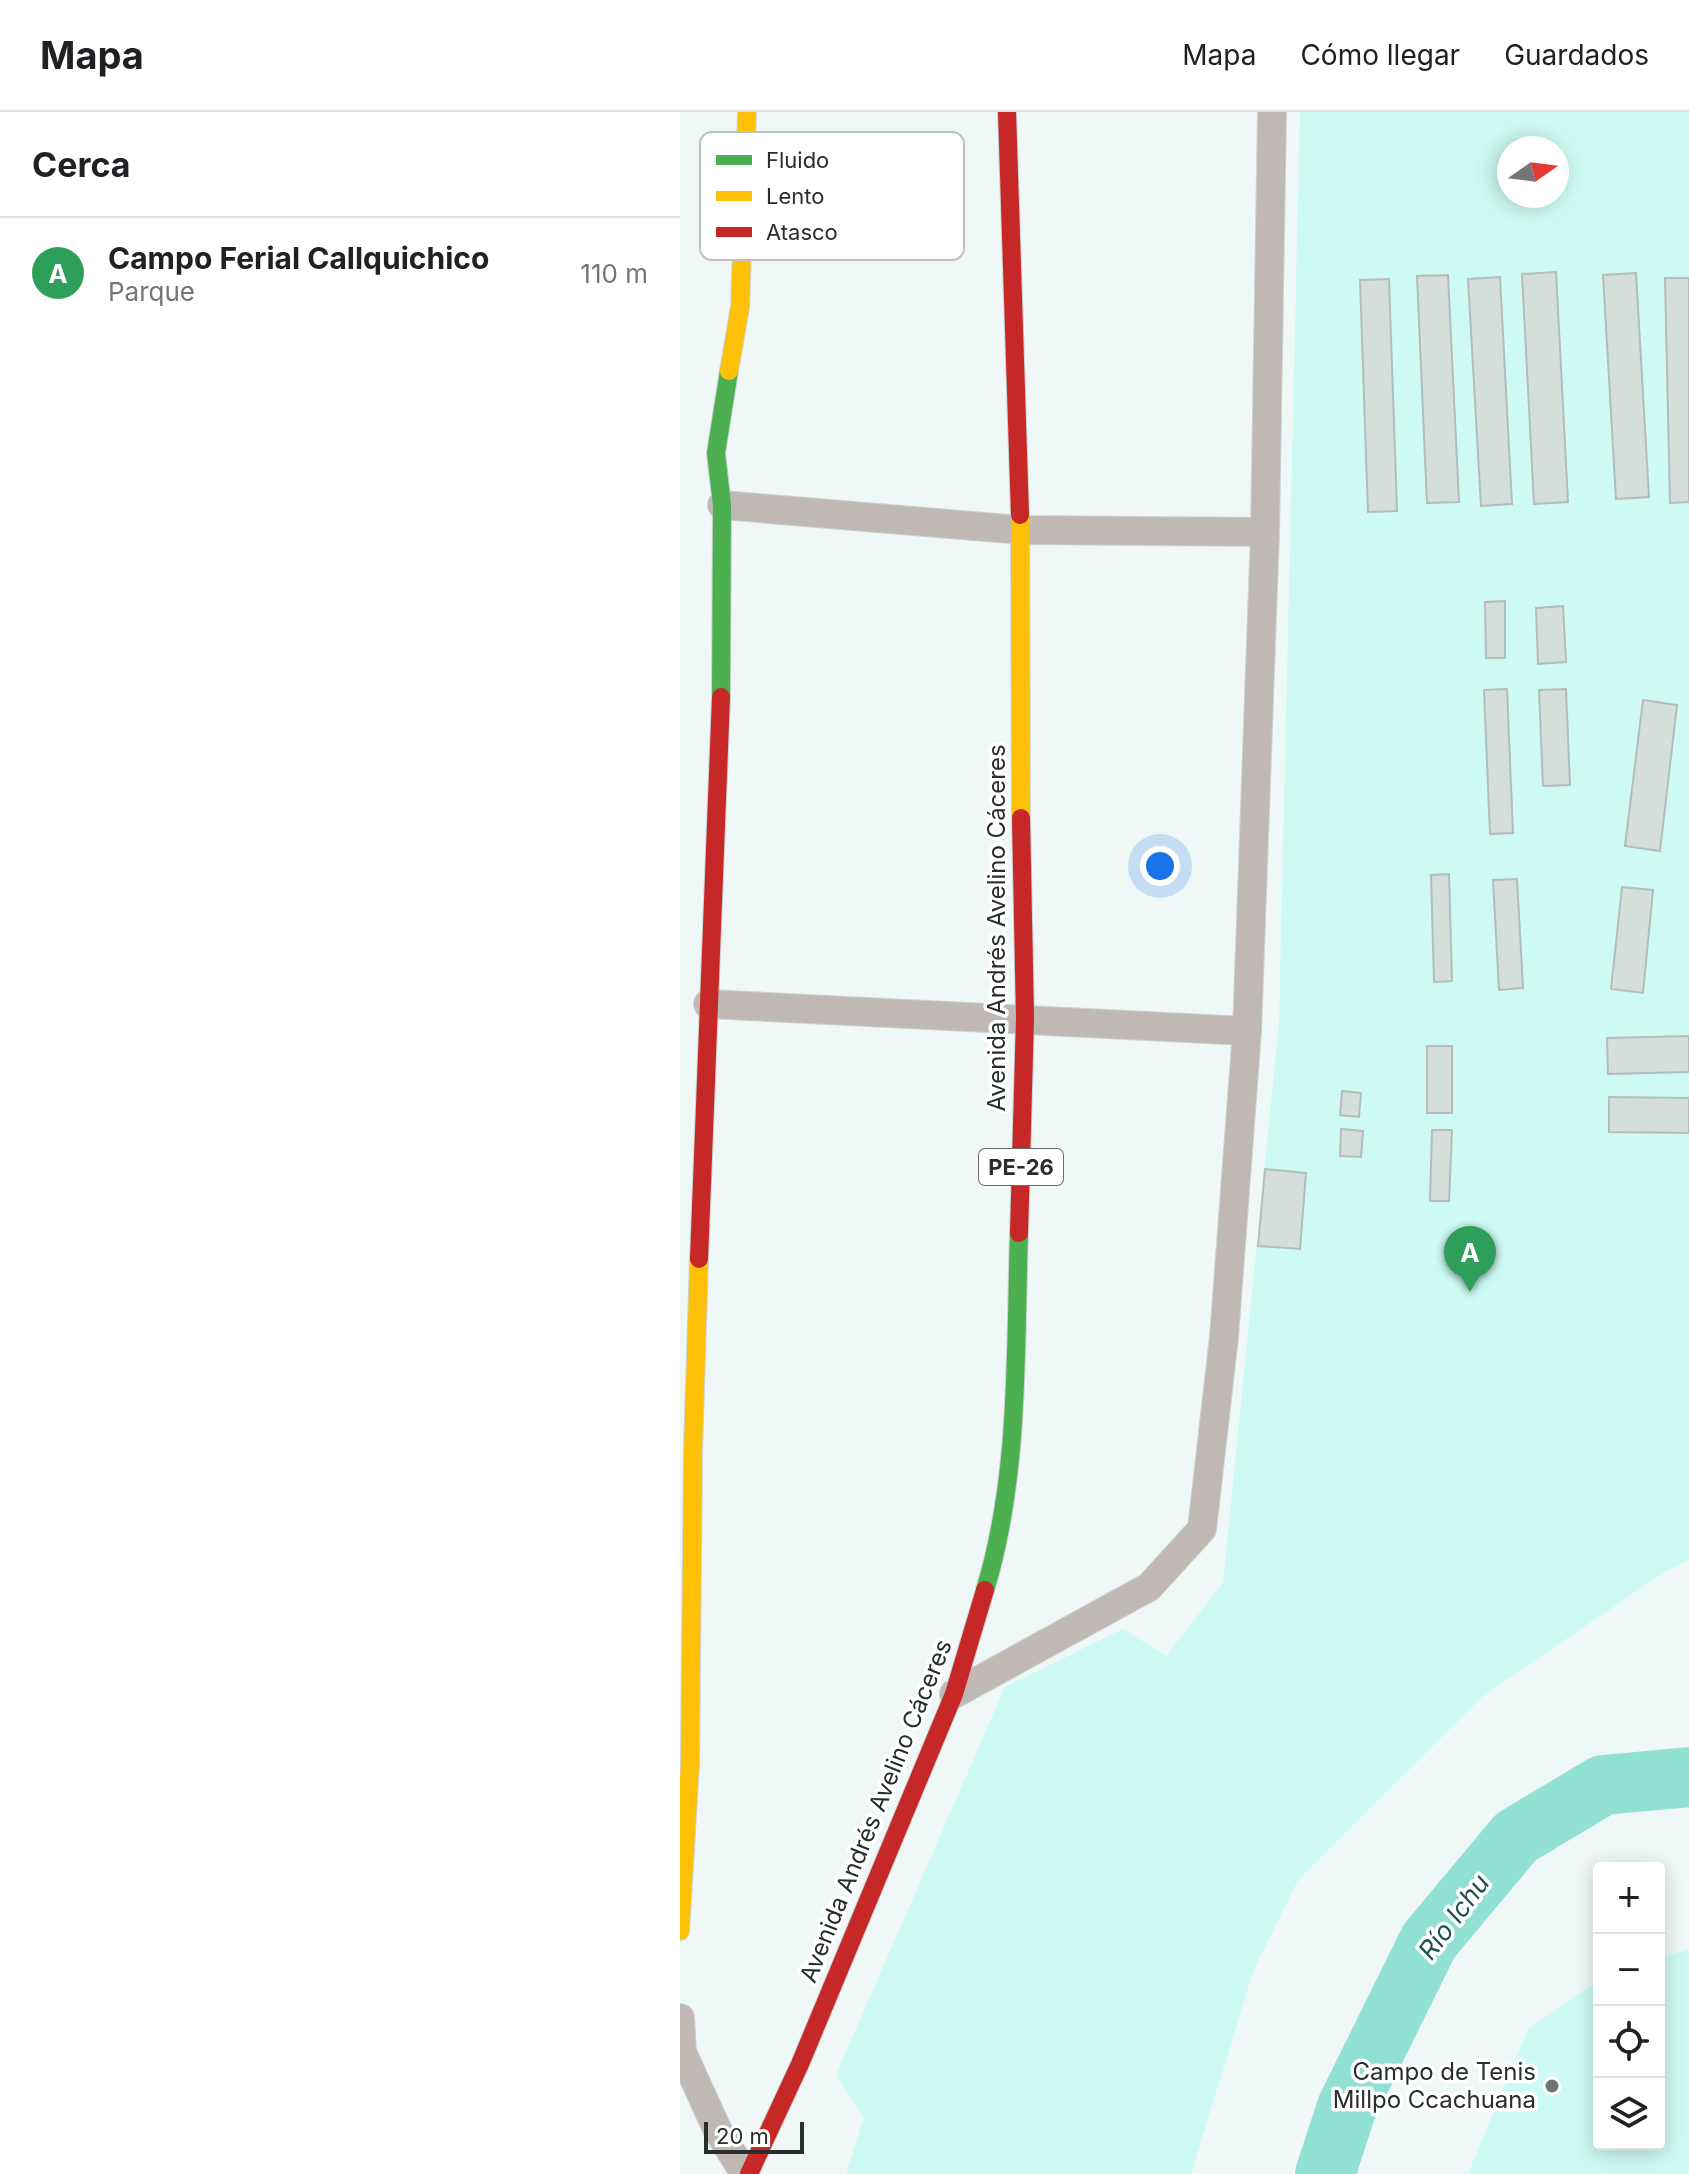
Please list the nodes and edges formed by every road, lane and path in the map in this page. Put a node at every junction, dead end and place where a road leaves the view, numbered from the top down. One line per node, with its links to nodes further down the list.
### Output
1 (747, 112): 4 (main road)
2 (1007, 112): 7 (main road, Avenida Andrés Avelino Cáceres / PE-26)
3 (1272, 112): 8 (street)
4 (746, 132)
5 (742, 260): 6 (main road)
6 (722, 505): 7 (street); 9 (main road)
7 (1021, 530): 8 (street); 10 (main road, Avenida Andrés Avelino Cáceres / PE-26)
8 (1265, 532): 11 (street)
9 (708, 1004): 10 (street); 13 (main road)
10 (1025, 1018): 11 (street); 12 (main road, Avenida Andrés Avelino Cáceres / PE-26)
11 (1247, 1031): 12 (street)
12 (954, 1694): 15 (main road, Avenida Andrés Avelino Cáceres / PE-26)
13 (680, 1931)
14 (680, 2018): 15 (street)
15 (747, 2174)

